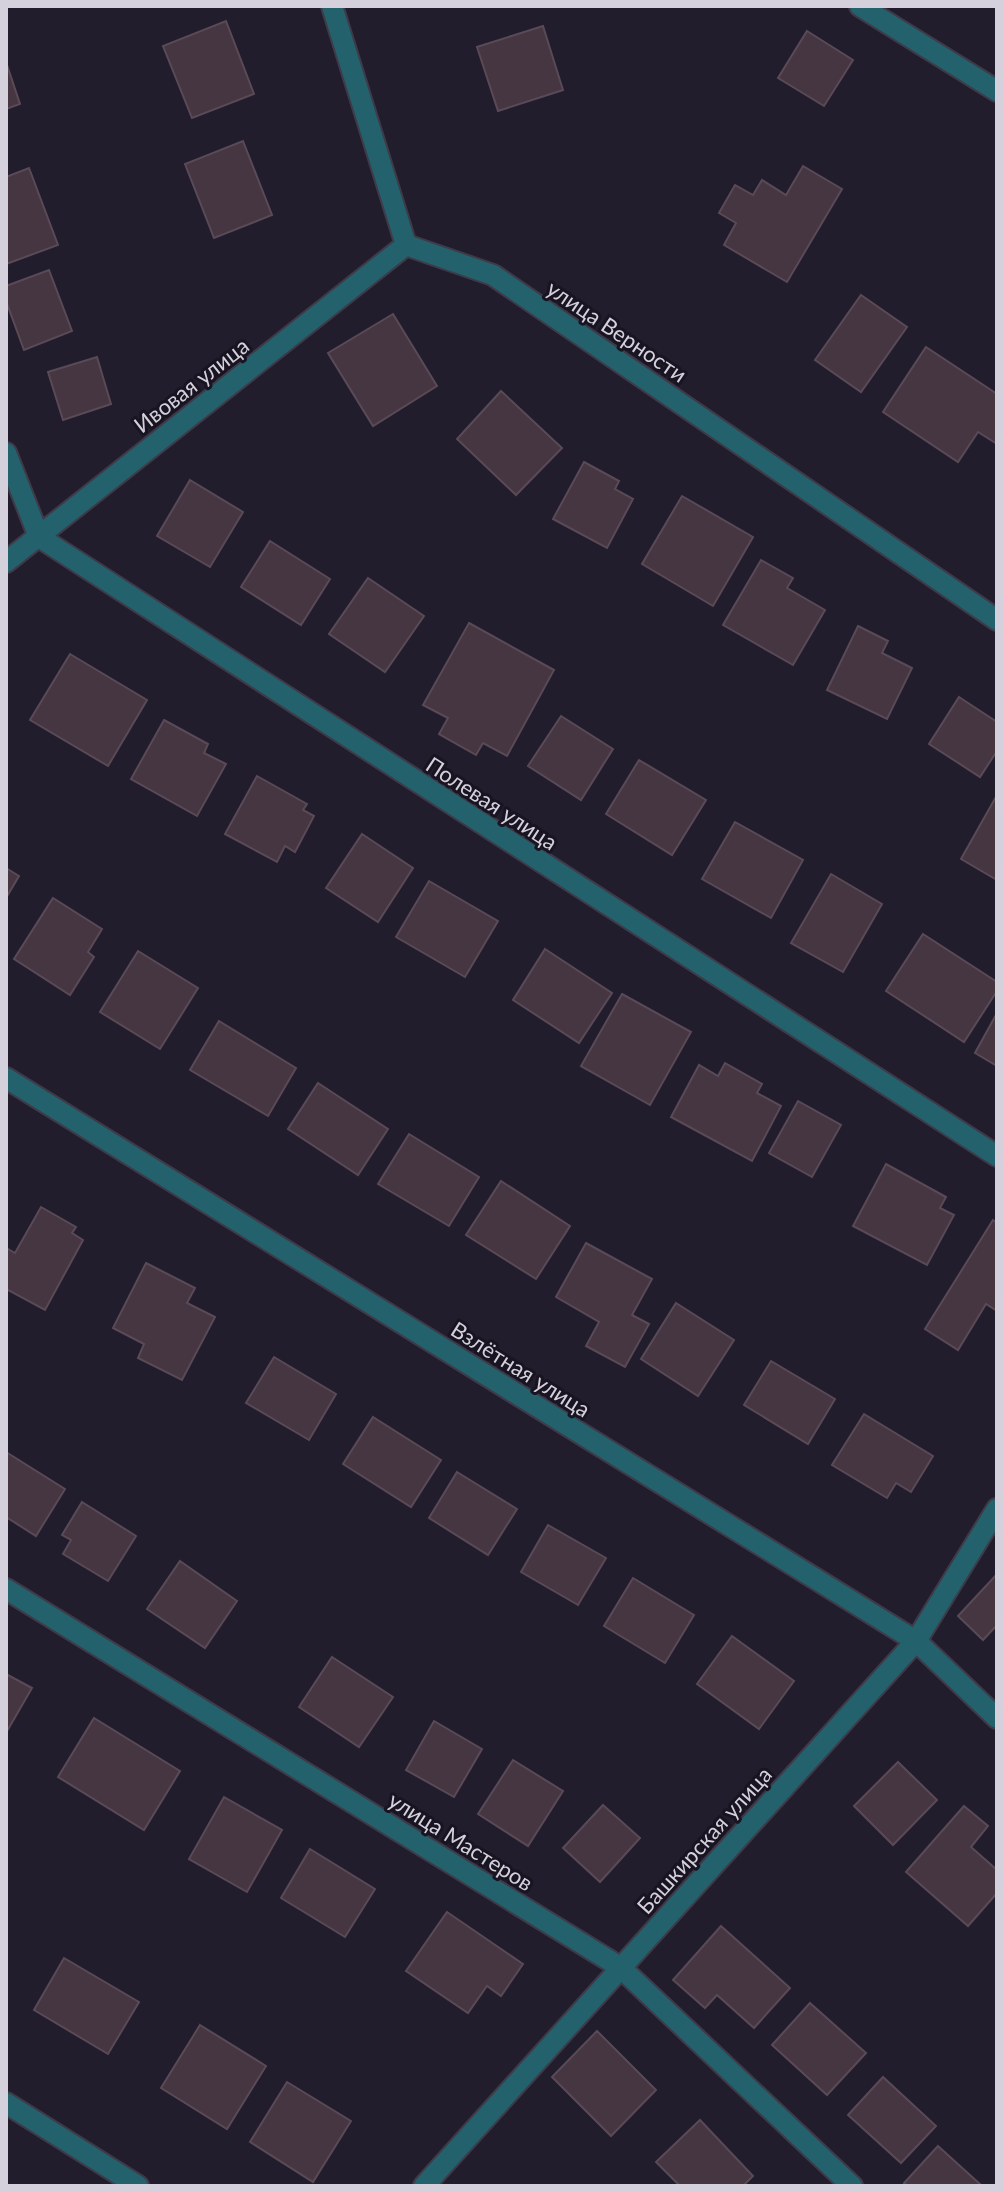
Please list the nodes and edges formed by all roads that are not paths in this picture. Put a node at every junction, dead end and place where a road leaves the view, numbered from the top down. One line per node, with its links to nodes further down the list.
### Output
1 (332, 6): 4 (street)
2 (860, 6): 3 (street)
3 (997, 91)
4 (406, 245): 6 (street, Ивовая улица); 8 (street, улица Верности)
5 (6, 453): 6 (street)
6 (39, 537): 7 (street, Ивовая улица); 10 (street, Полевая улица)
7 (6, 562)
8 (997, 620)
9 (6, 1078): 13 (street, Взлётная улица)
10 (997, 1156)
11 (997, 1509): 13 (street, Башкирская улица)
12 (6, 1589): 15 (street, улица Мастеров)
13 (916, 1641): 14 (street, Взлётная улица); 15 (street, Башкирская улица)
14 (997, 1718)
15 (620, 1967): 18 (street, Башкирская улица); 19 (street, улица Мастеров)
16 (6, 2103): 17 (street)
17 (138, 2186)
18 (424, 2186)
19 (852, 2186)

